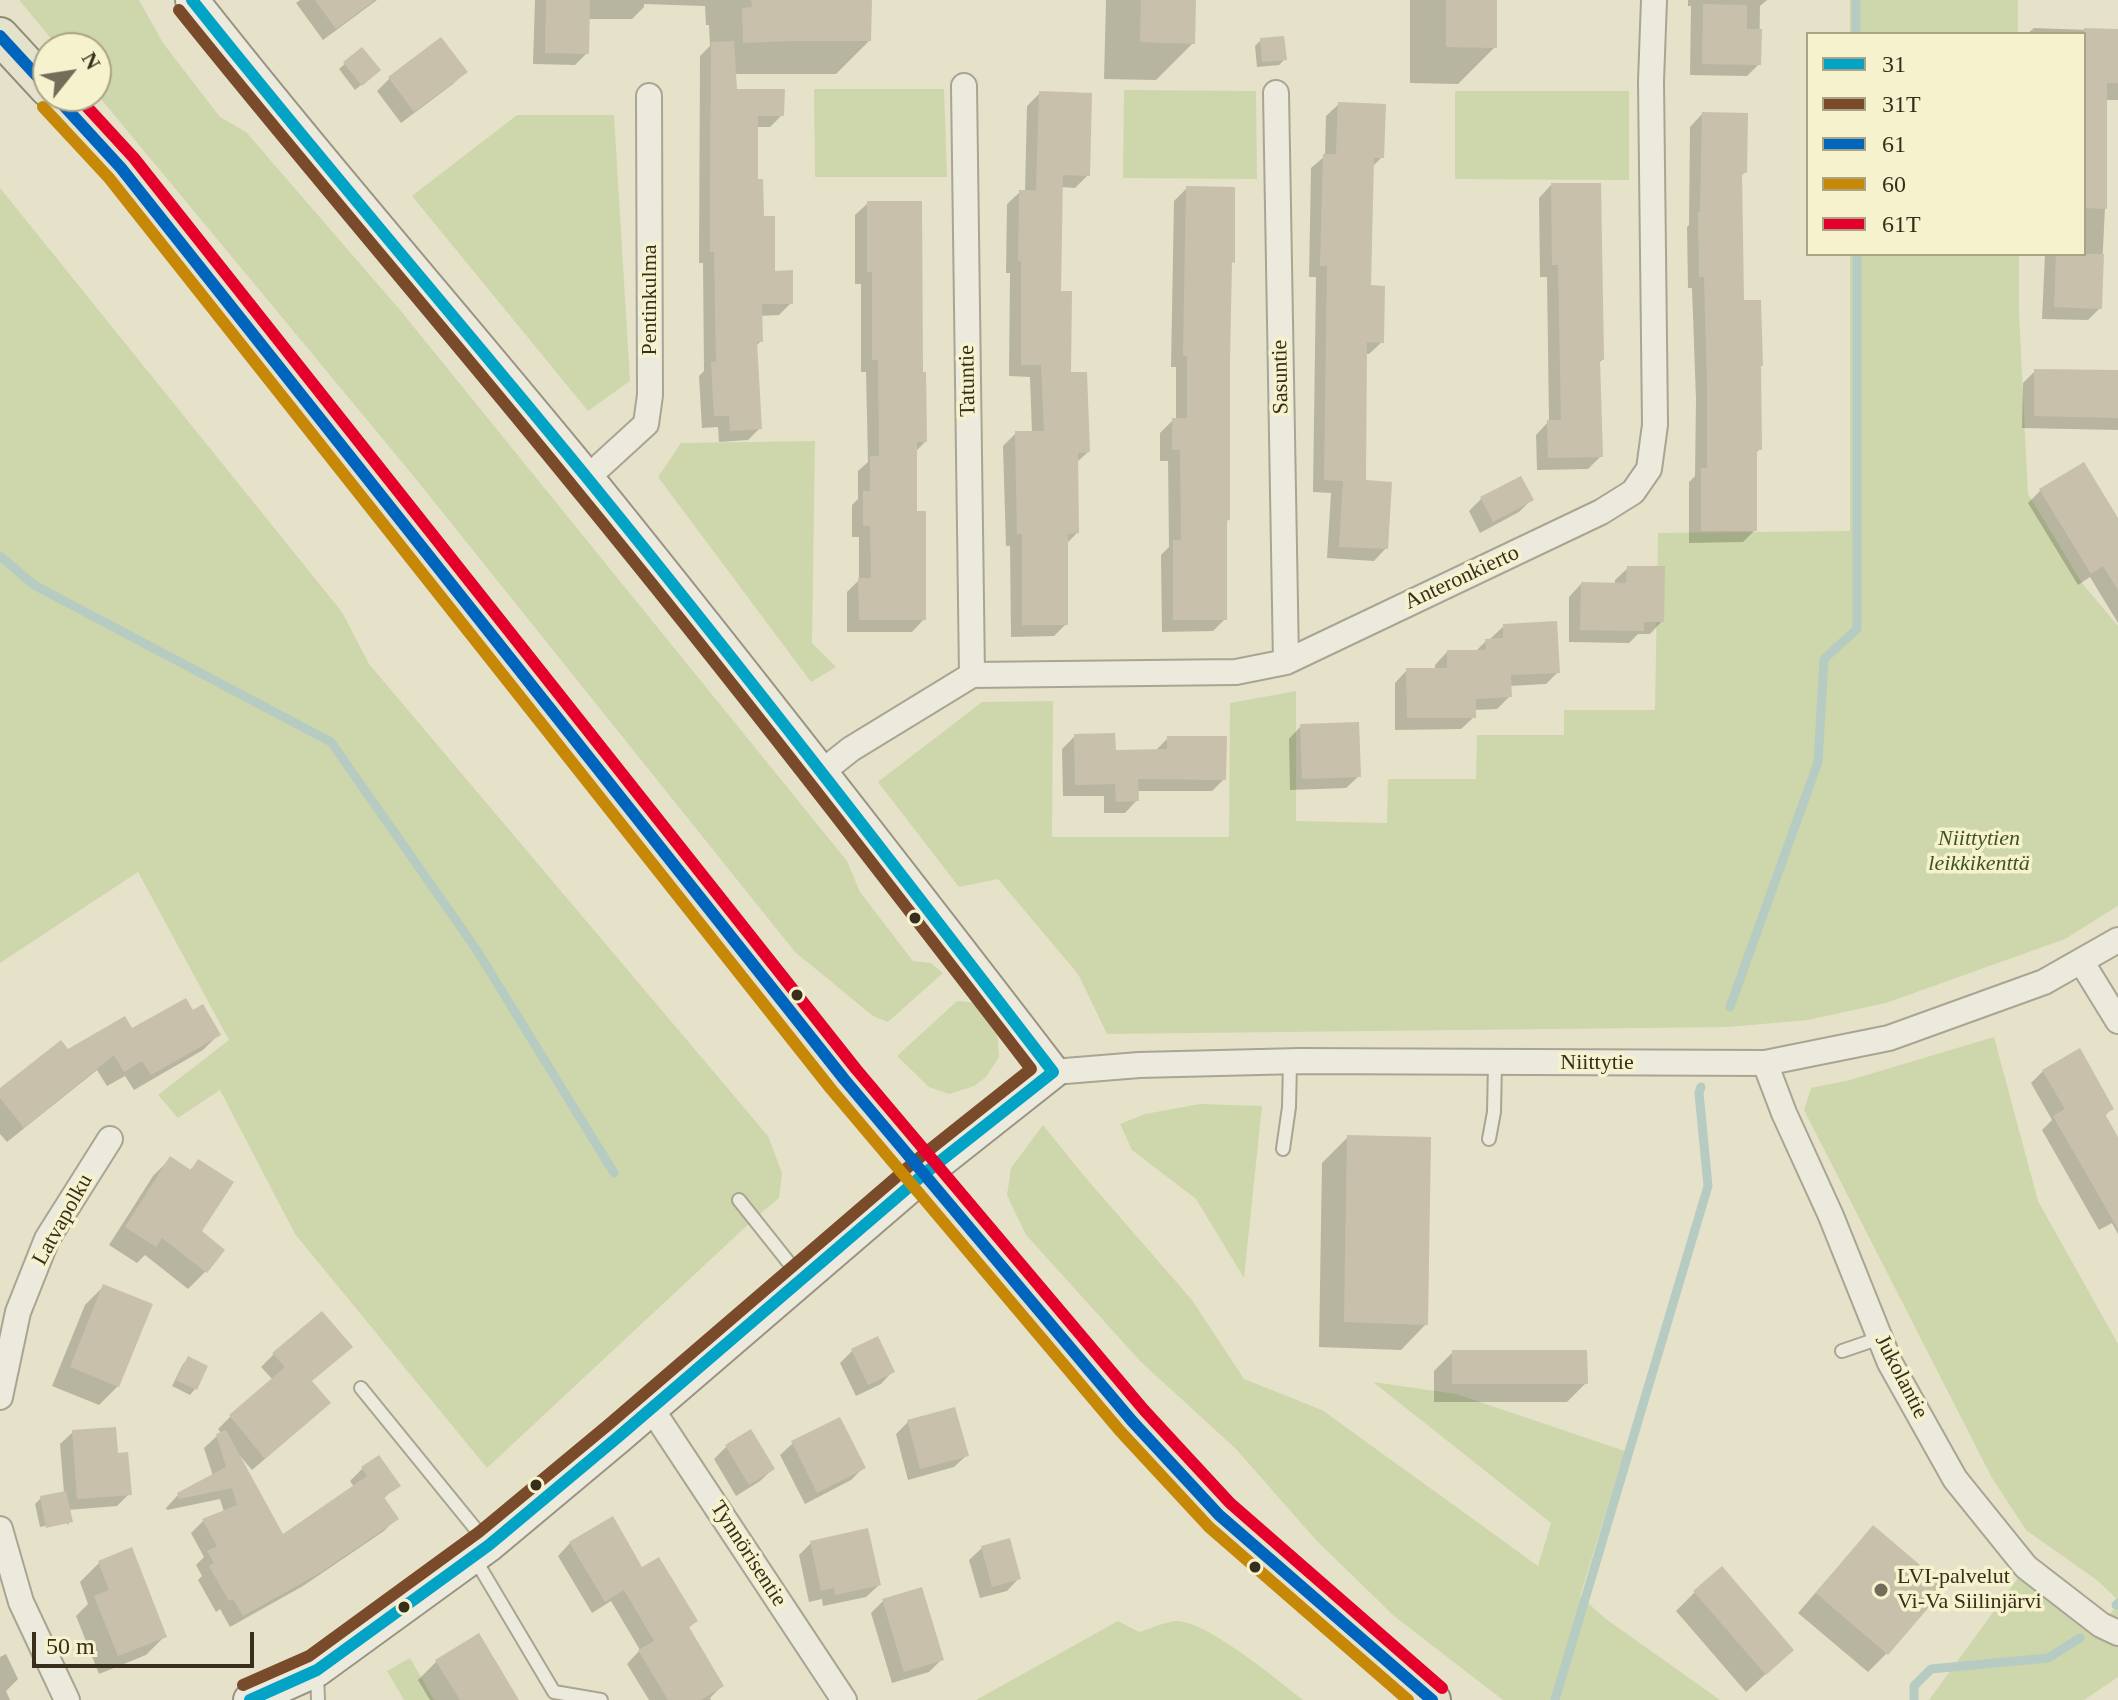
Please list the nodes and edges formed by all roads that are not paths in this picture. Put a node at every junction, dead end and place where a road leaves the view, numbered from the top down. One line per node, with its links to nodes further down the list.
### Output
1 (192, 0): 9 (street)
2 (1654, 0): 10 (street, Anteronkierto)
3 (0, 36): 4 (main road)
4 (32, 71)
5 (964, 86): 11 (street, Tatuntie)
6 (1276, 93): 10 (street, Sasuntie)
7 (649, 96): 9 (street, Pentinkulma)
8 (69, 112): 23 (main road)
9 (587, 478): 12 (street)
10 (1286, 662): 11 (street, Anteronkierto)
11 (972, 675): 12 (street)
12 (822, 772): 19 (street)
13 (2118, 940): 14 (street, Niittytie)
14 (2081, 961): 15 (street); 18 (street, Niittytie)
15 (2118, 1021)
16 (1290, 1062): 17 (street, Niittytie); 19 (street, Niittytie); 22 (lane)
17 (1495, 1063): 18 (street, Niittytie); 21 (lane)
18 (1765, 1063): 26 (street, Jukolantie)
19 (1053, 1072): 23 (street)
20 (110, 1139): 29 (street, Latvapolku)
21 (1489, 1139)
22 (1283, 1149)
23 (924, 1174): 25 (street); 39 (main road)
24 (739, 1200): 25 (lane)
25 (801, 1278): 30 (street)
26 (1880, 1338): 27 (lane); 33 (street, Jukolantie)
27 (1842, 1351)
28 (361, 1388): 32 (lane)
29 (0, 1397)
30 (651, 1408): 32 (street); 38 (street, Tynnörisentie)
31 (0, 1529): 35 (street)
32 (481, 1551): 34 (street); 37 (lane)
33 (2118, 1633)
34 (317, 1685): 36 (street)
35 (67, 1700)
36 (250, 1700)
37 (601, 1700)
38 (844, 1700)
39 (1432, 1700)

